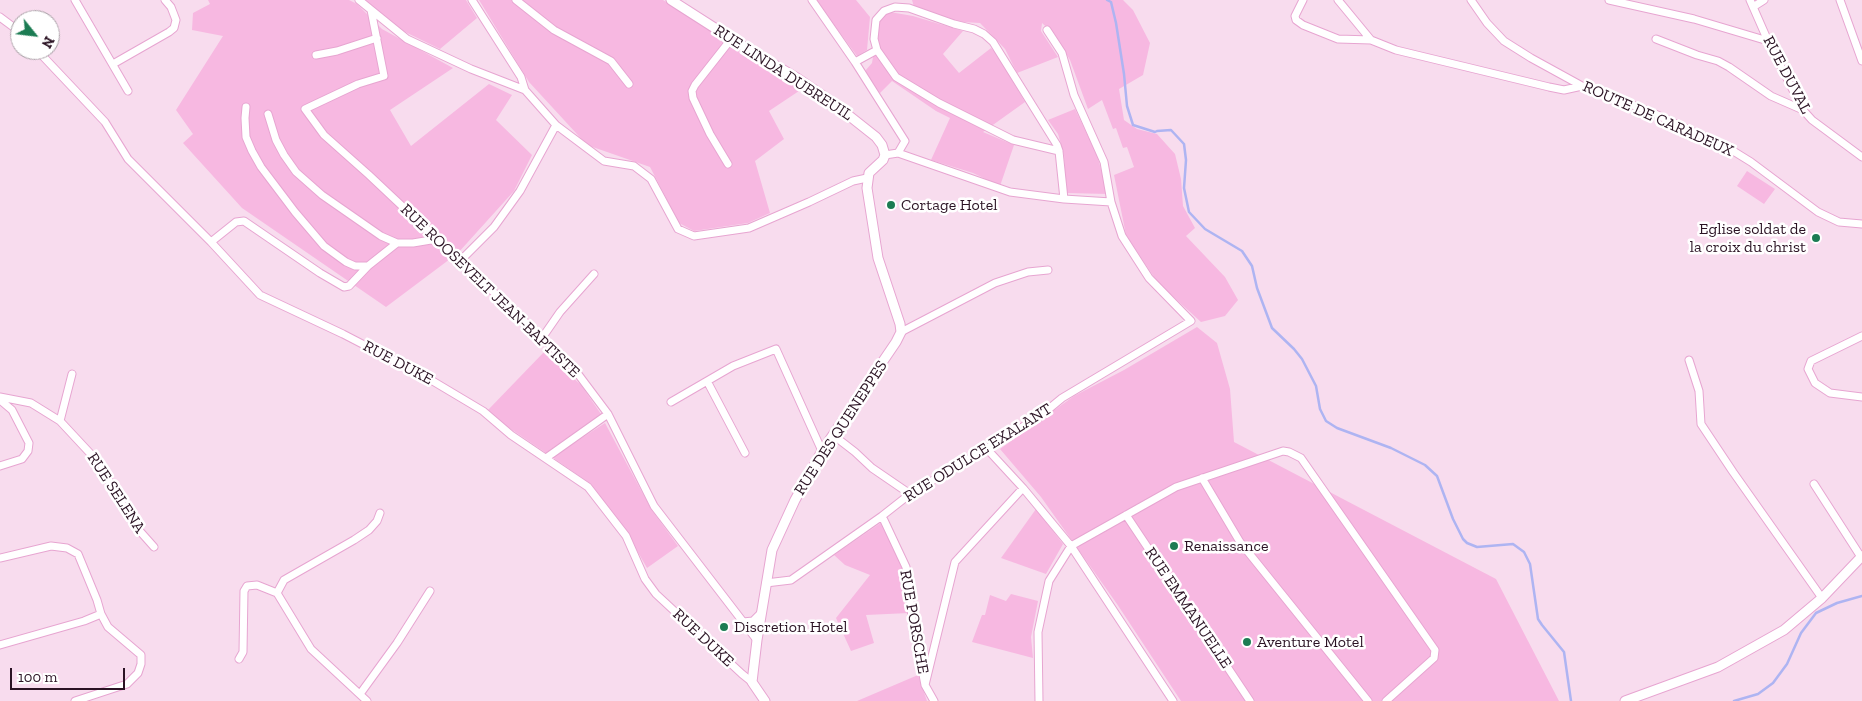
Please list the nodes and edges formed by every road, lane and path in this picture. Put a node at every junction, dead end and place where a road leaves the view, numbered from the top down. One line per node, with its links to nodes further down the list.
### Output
1 (75, 0): 27 (street)
2 (165, 0): 27 (street)
3 (359, 0): 15 (street)
4 (472, 0): 30 (street)
5 (516, 0): 28 (street)
6 (671, 0): 18 (street, RUE LINDA DUBREUIL)
7 (812, 0): 26 (street)
8 (1303, 0): 20 (street)
9 (1338, 0): 20 (street)
10 (1471, 0): 29 (street, ROUTE DE CARADEUX)
11 (1609, 0): 21 (street)
12 (1764, 0): 14 (street)
13 (1840, 0): 25 (street)
14 (1752, 4): 21 (street, RUE DUVAL)
15 (371, 10): 17 (street, RUE ROOSEVELT JEAN-BAPTISTE); 30 (street)
16 (1047, 30): 43 (street)
17 (377, 38): 23 (street); 45 (street, RUE ROOSEVELT JEAN-BAPTISTE)
18 (732, 38): 38 (street, RUE LINDA DUBREUIL); 40 (street)
19 (1656, 39): 33 (street)
20 (1371, 40): 29 (street)
21 (1768, 41): 33 (street, RUE DUVAL)
22 (877, 50): 26 (street); 36 (street); 36 (street)
23 (316, 55)
24 (46, 60): 46 (street, RUE DUKE)
25 (1862, 61)
26 (855, 62): 37 (street)
27 (113, 64): 31 (street)
28 (629, 84)
29 (1582, 86): 44 (street, ROUTE DE CARADEUX)
30 (526, 90): 35 (street)
31 (128, 91)
32 (246, 107): 49 (street)
33 (1803, 110): 39 (street, RUE DUVAL)
34 (268, 114): 47 (street)
35 (556, 125): 41 (street); 48 (street)
36 (1060, 151): 42 (street)
37 (898, 153): 38 (street); 42 (street)
38 (884, 155): 41 (street)
39 (1862, 157)
40 (728, 164)
41 (867, 178): 52 (street)
42 (1064, 199): 43 (street)
43 (1112, 202): 64 (street, RUE ODULCE EXALANT)
44 (1862, 224)
45 (437, 239): 47 (street); 48 (street, RUE ROOSEVELT JEAN-BAPTISTE)
46 (211, 242): 49 (street); 67 (street, RUE DUKE)
47 (397, 243): 49 (street)
48 (460, 261): 54 (street, RUE ROOSEVELT JEAN-BAPTISTE)
49 (368, 266)
50 (1048, 270): 52 (street)
51 (594, 274): 54 (street)
52 (901, 332): 63 (street, RUE DES QUENEPPES)
53 (1862, 336): 58 (street)
54 (542, 338): 61 (street, RUE ROOSEVELT JEAN-BAPTISTE)
55 (1689, 360): 83 (street)
56 (72, 374): 62 (street)
57 (707, 381): 60 (street); 65 (street); 66 (street)
58 (1862, 397)
59 (0, 398): 62 (street, RUE SELENA); 68 (street)
60 (671, 402)
61 (608, 414): 67 (street); 86 (street, RUE ROOSEVELT JEAN-BAPTISTE)
62 (60, 421): 77 (street, RUE SELENA)
63 (833, 435): 65 (street, RUE DES QUENEPPES); 72 (street)
64 (987, 449): 71 (street); 72 (street, RUE ODULCE EXALANT)
65 (822, 451): 80 (street, RUE DES QUENEPPES)
66 (745, 453)
67 (546, 458): 90 (street, RUE DUKE)
68 (0, 466)
69 (1202, 478): 74 (street); 100 (street); 101 (street)
70 (1814, 484): 78 (street)
71 (1023, 488): 76 (street); 91 (street)
72 (910, 494): 75 (street, RUE ODULCE EXALANT)
73 (380, 513): 82 (street)
74 (1126, 515): 76 (street); 99 (street, RUE EMMANUELLE)
75 (882, 516): 80 (street, RUE ODULCE EXALANT); 91 (street, RUE PORSCHE)
76 (1071, 546): 97 (street); 98 (street)
77 (154, 548)
78 (1861, 556): 83 (street)
79 (0, 558): 85 (street)
80 (766, 583): 84 (street, RUE DES QUENEPPES)
81 (430, 591): 92 (street)
82 (277, 593): 89 (street); 92 (street)
83 (1822, 598): 102 (street)
84 (761, 613): 86 (street); 87 (street, RUE DES QUENEPPES)
85 (101, 614): 88 (street); 93 (street)
86 (743, 622): 87 (street, RUE ROOSEVELT JEAN-BAPTISTE)
87 (757, 640): 90 (street, RUE DES QUENEPPES)
88 (0, 645)
89 (239, 659)
90 (752, 682): 95 (street)
91 (925, 685): 96 (street, RUE PORSCHE)
92 (360, 694): 94 (street)
93 (75, 701)
94 (367, 701)
95 (764, 701)
96 (934, 701)
97 (1039, 701)
98 (1173, 701)
99 (1250, 701)
100 (1368, 701)
101 (1386, 701)
102 (1624, 701)

